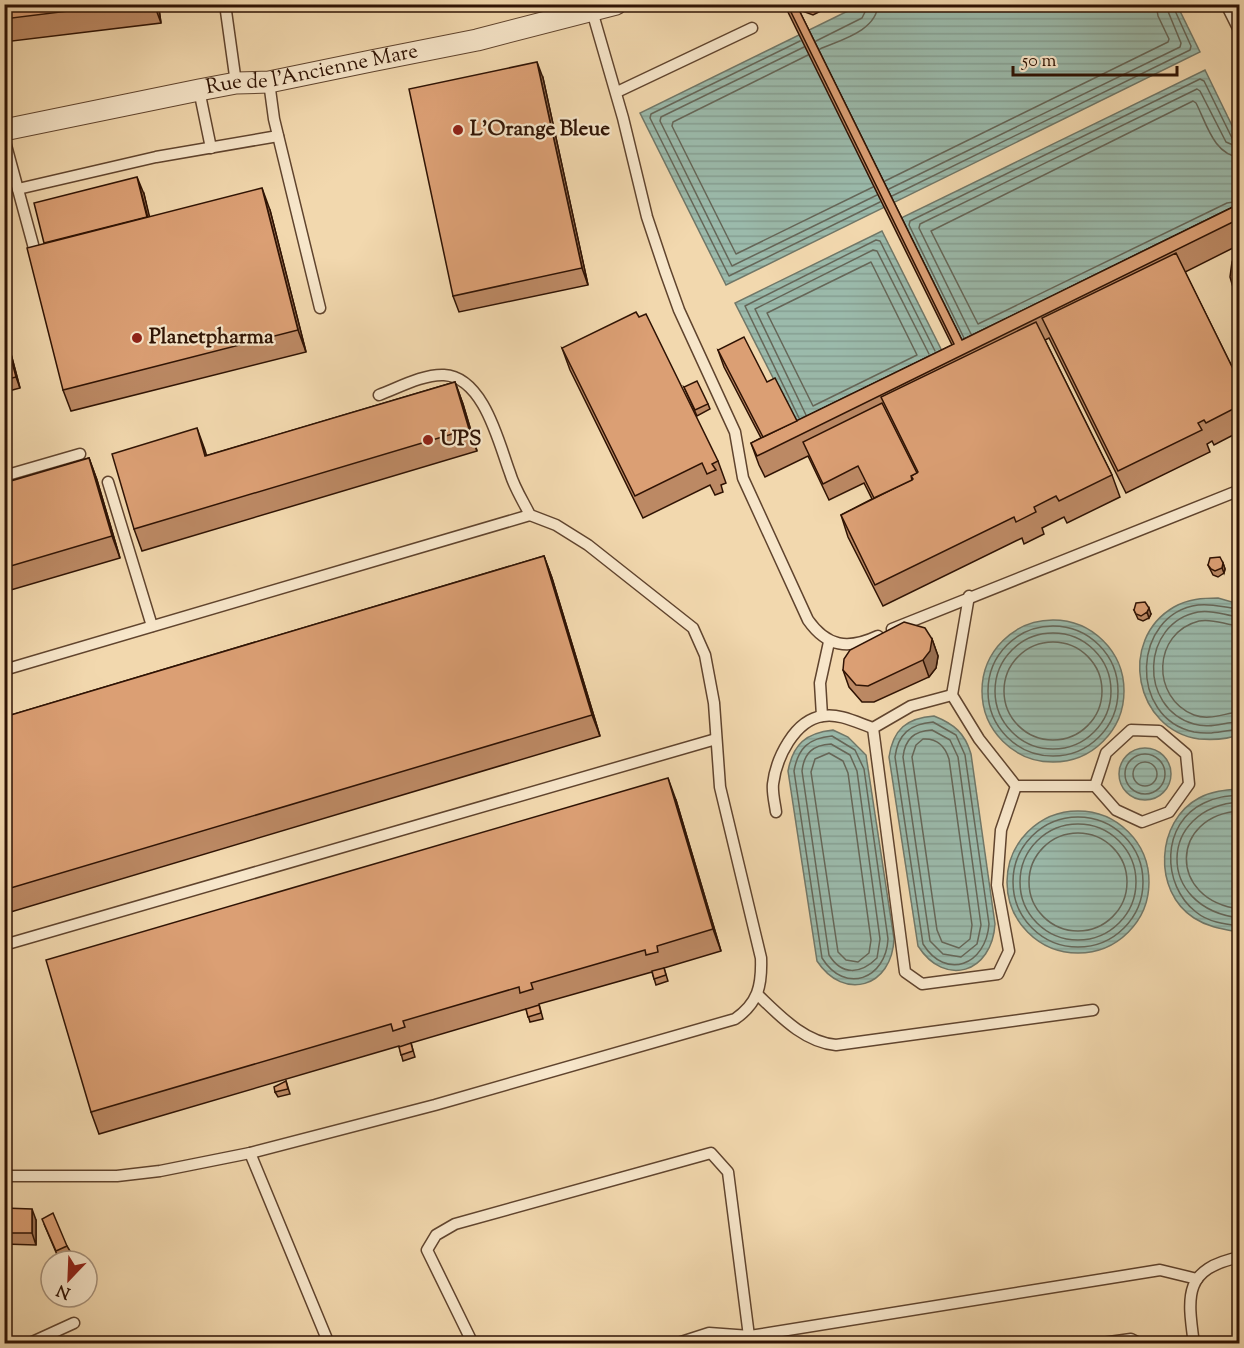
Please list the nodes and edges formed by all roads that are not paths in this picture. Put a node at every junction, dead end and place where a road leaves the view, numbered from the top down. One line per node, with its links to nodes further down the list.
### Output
1 (225, 4): 7 (lane)
2 (1226, 4): 5 (lane)
3 (608, 6): 6 (street, Rue de l'Ancienne Mare); 9 (lane)
4 (752, 28): 9 (lane)
5 (1239, 32)
6 (269, 82): 7 (street, Rue de l'Ancienne Mare); 11 (lane)
7 (236, 83): 8 (street, Rue de l'Ancienne Mare)
8 (199, 90): 10 (street, Rue de l'Ancienne Mare); 13 (lane)
9 (617, 92): 25 (lane)
10 (4, 130)
11 (278, 136): 13 (lane); 16 (lane)
12 (4, 138): 14 (lane)
13 (212, 147): 14 (lane)
14 (18, 189): 15 (lane)
15 (35, 252)
16 (320, 308)
17 (379, 395): 22 (lane)
18 (80, 454): 19 (lane)
19 (4, 476)
20 (108, 482): 24 (lane)
21 (1239, 490): 23 (lane)
22 (530, 514): 24 (lane); 30 (lane)
23 (969, 596): 25 (lane); 27 (lane)
24 (152, 626): 26 (lane)
25 (829, 642): 28 (lane)
26 (4, 670)
27 (952, 695): 29 (lane); 31 (lane)
28 (822, 716): 29 (lane); 33 (lane)
29 (873, 728): 31 (lane)
30 (716, 739): 34 (lane); 35 (lane)
31 (1016, 786): 32 (lane)
32 (1095, 786): 32 (lane)
33 (776, 812)
34 (4, 945)
35 (758, 995): 36 (lane); 37 (lane)
36 (1093, 1010)
37 (249, 1153): 38 (lane); 44 (lane)
38 (4, 1176)
39 (1239, 1257): 40 (lane)
40 (1197, 1278): 42 (lane); 49 (lane)
41 (75, 1323): 43 (lane)
42 (750, 1340): 45 (lane); 46 (lane)
43 (28, 1344)
44 (329, 1344)
45 (473, 1344)
46 (675, 1344)
47 (1095, 1344): 48 (lane)
48 (1141, 1344)
49 (1194, 1344)

